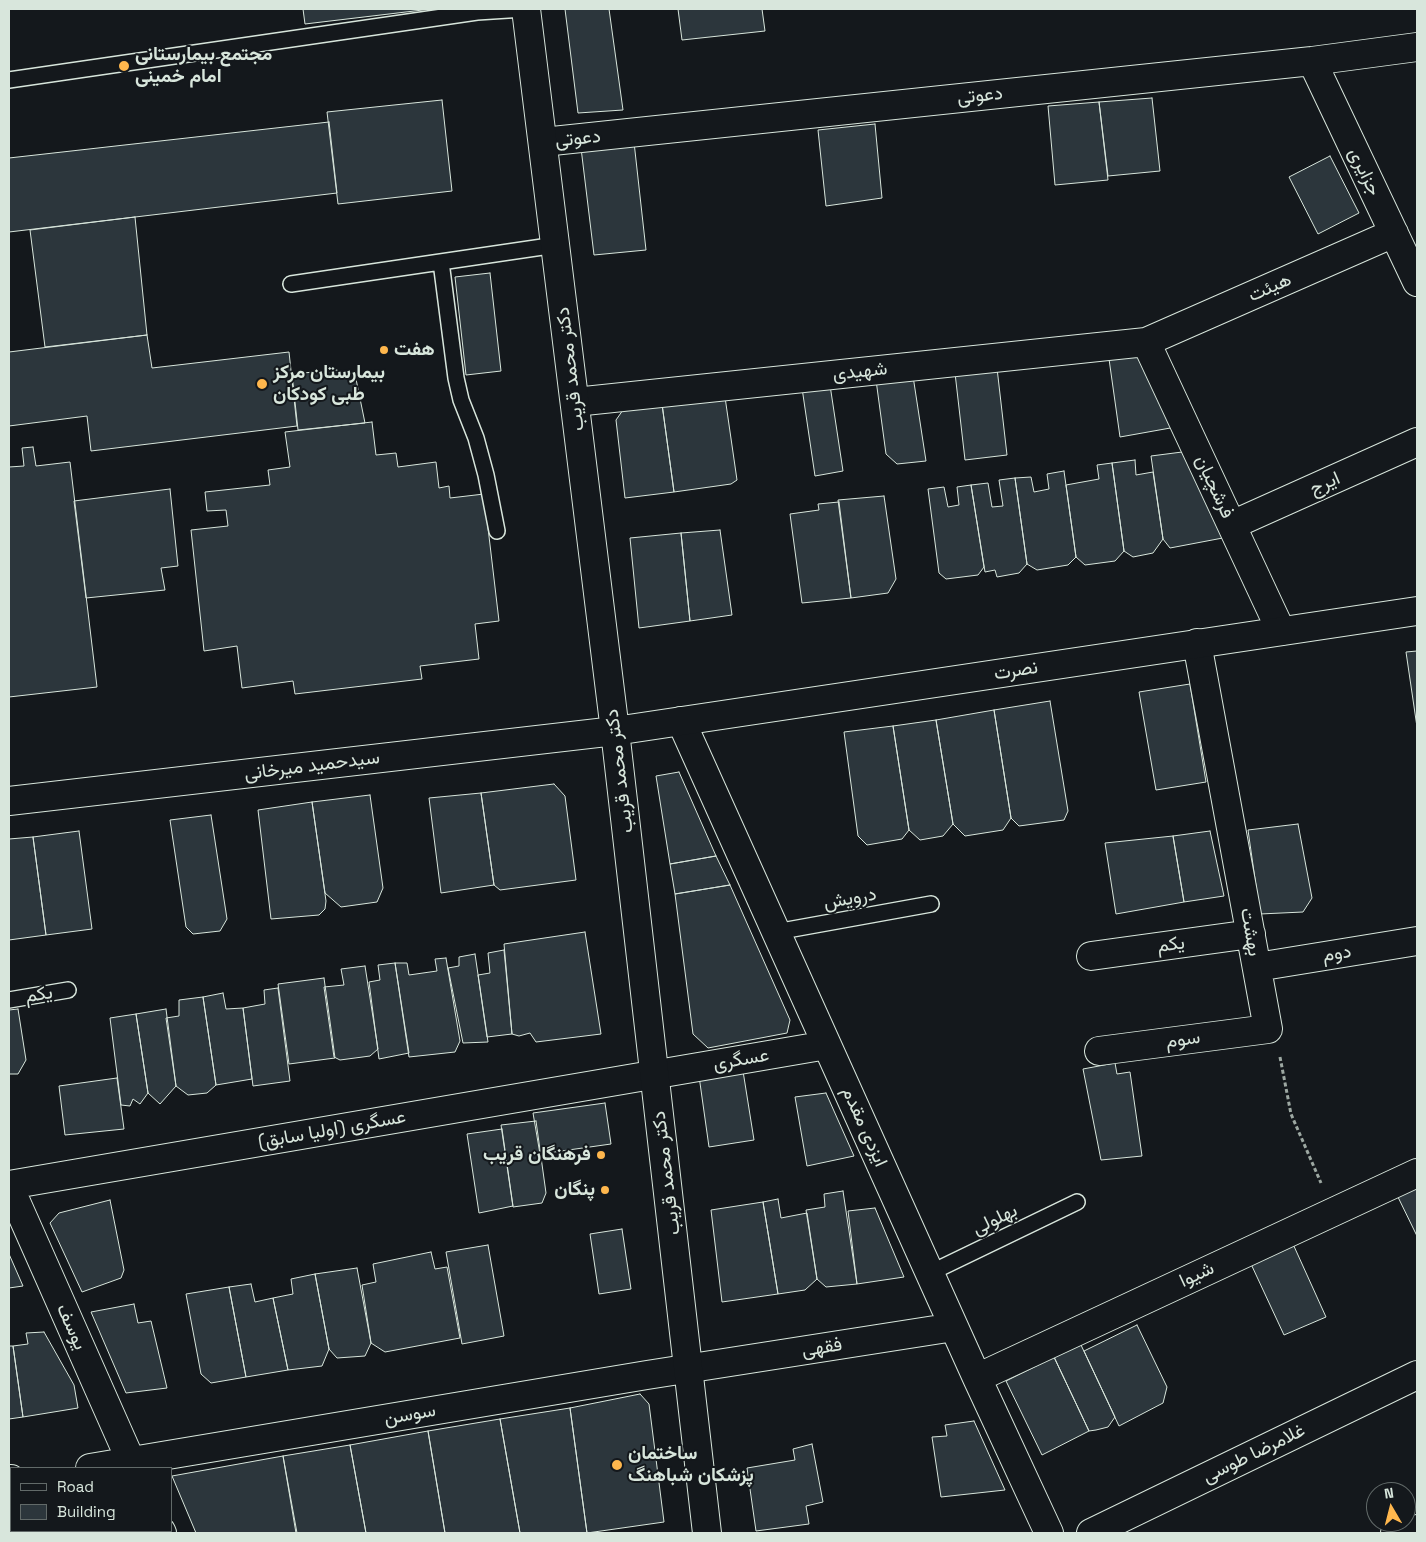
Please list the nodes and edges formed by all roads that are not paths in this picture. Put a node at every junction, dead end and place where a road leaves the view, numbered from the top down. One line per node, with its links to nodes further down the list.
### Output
1 (525, 9): 4 (lane); 5 (street, دکتر محمد قریب)
2 (1417, 47): 3 (street, دعوتی)
3 (1312, 61): 5 (street, دعوتی); 6 (street, جزایری)
4 (9, 80)
5 (543, 142): 7 (street, دکتر محمد قریب)
6 (1394, 233): 9 (street, جزایری); 11 (street, هیئت)
7 (556, 246): 8 (lane); 12 (street, دکتر محمد قریب)
8 (441, 262): 10 (lane); 15 (lane)
9 (1417, 282)
10 (291, 284)
11 (1146, 342): 12 (street, شهیدی); 14 (street, فرشچیان)
12 (574, 402): 20 (street, دکتر محمد قریب)
13 (1417, 442): 14 (street, ایرج)
14 (1232, 525): 17 (street, فرشچیان)
15 (497, 531)
16 (1417, 611): 17 (street, نصرت)
17 (1281, 631): 18 (street, نصرت)
18 (1197, 643): 19 (street, نصرت); 24 (street, بهشت)
19 (681, 721): 20 (street, نصرت); 23 (street, ایزدی مقدم)
20 (615, 731): 21 (street, سیدحمید میرخانی); 33 (street, دکتر محمد قریب)
21 (9, 801)
22 (931, 904): 23 (lane, درویش)
23 (776, 932): 31 (street, ایزدی مقدم)
24 (1251, 934): 26 (street, یکم); 27 (street, بهشت)
25 (1417, 941): 27 (street, دوم)
26 (1092, 956)
27 (1257, 967): 30 (street, بهشت)
28 (68, 990): 29 (lane, یکم)
29 (9, 1000)
30 (1268, 1029): 32 (street, سوم)
31 (827, 1045): 33 (street, عسگری); 37 (street, ایزدی مقدم)
32 (1099, 1051)
33 (656, 1076): 35 (street, عسگری (اولیا سابق)); 39 (street, دکتر محمد قریب)
34 (1417, 1173): 41 (street, شیوا)
35 (9, 1186): 42 (street, یوسف)
36 (1077, 1202): 37 (lane, بهلولی)
37 (930, 1273): 38 (street, ایزدی مقدم)
38 (954, 1327): 39 (street, فقهی); 41 (street, ایزدی مقدم)
39 (689, 1368): 42 (street, سوسن); 45 (street, دکتر محمد قریب)
40 (1417, 1375): 47 (street, غلامرضا طوسی)
41 (977, 1378): 46 (street, ایزدی مقدم)
42 (132, 1466): 43 (street, سوسن)
43 (111, 1467)
44 (1417, 1529): 48 (street)
45 (707, 1533)
46 (1049, 1533)
47 (1091, 1533)
48 (1395, 1533)

